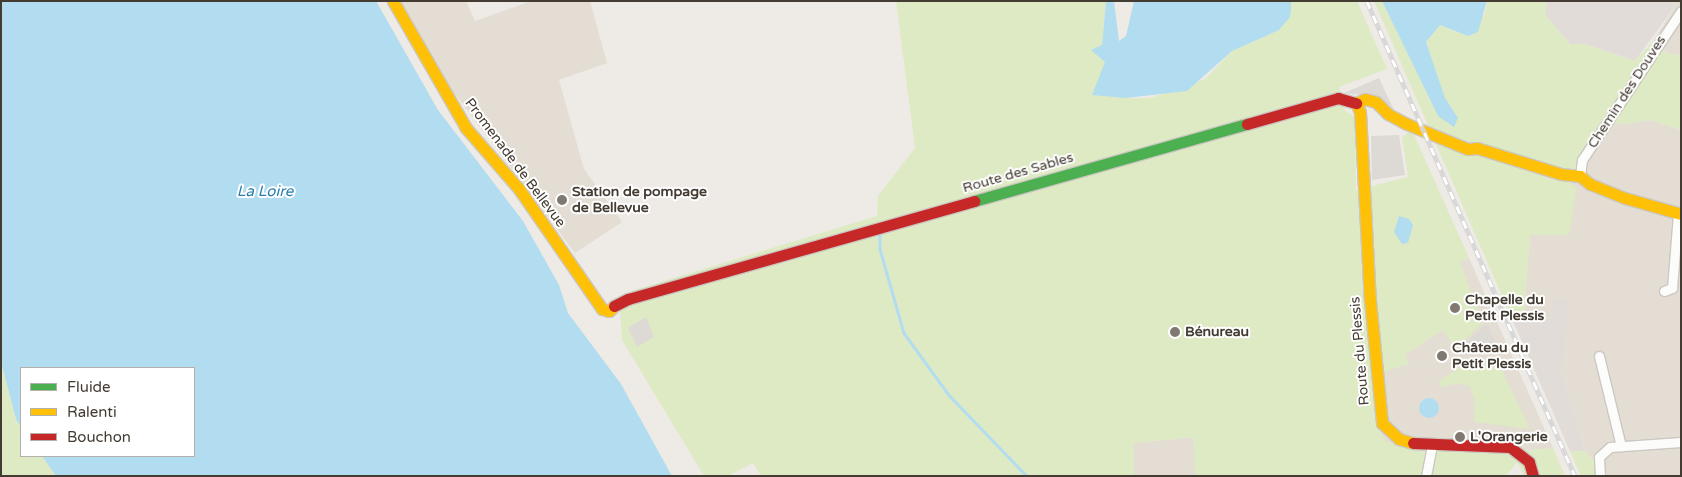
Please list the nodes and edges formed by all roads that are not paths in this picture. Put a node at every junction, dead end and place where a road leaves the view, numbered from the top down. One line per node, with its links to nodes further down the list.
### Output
1 (393, 1): 7 (street, Promenade de Bellevue)
2 (1681, 11): 4 (street, Chemin des Douves)
3 (1356, 103): 4 (street, Route des Sables); 7 (street, Route des Sables); 10 (street, Route du Plessis)
4 (1580, 176): 5 (street)
5 (1679, 214): 6 (street)
6 (1664, 290)
7 (608, 302)
8 (1599, 356): 11 (street)
9 (1681, 442): 11 (street)
10 (1432, 445): 12 (street); 13 (street, Route du Plessis)
11 (1621, 446): 14 (street)
12 (1426, 476)
13 (1533, 476)
14 (1600, 476)

